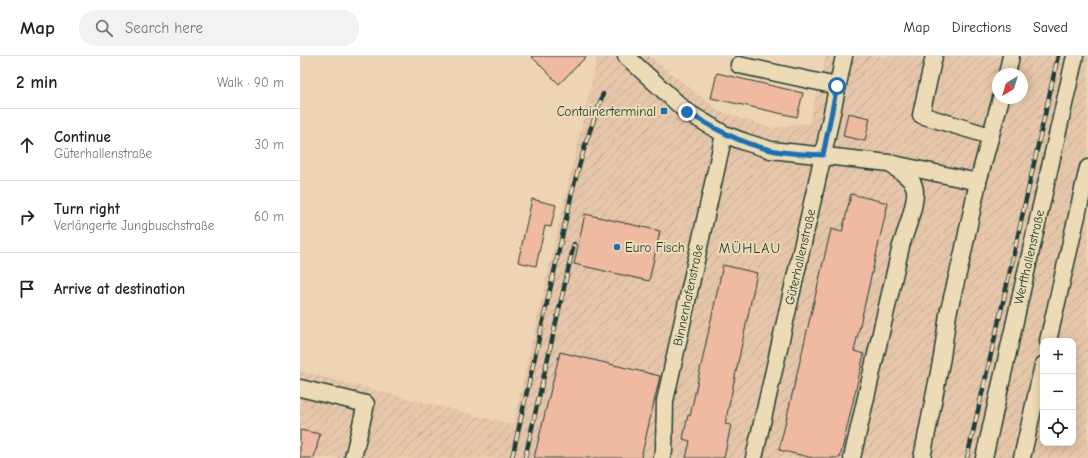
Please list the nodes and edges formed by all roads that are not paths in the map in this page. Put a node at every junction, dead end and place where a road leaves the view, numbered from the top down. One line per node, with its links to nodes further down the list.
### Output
1 (626, 56): 10 (street)
2 (844, 56): 8 (street, Güterhallenstraße)
3 (934, 56): 11 (street)
4 (1011, 56): 7 (street)
5 (1075, 56): 24 (street, Werfthallenstraße)
6 (739, 64): 8 (street)
7 (1008, 68)
8 (837, 86): 12 (street, Güterhallenstraße)
9 (999, 104): 11 (street)
10 (724, 134): 12 (street); 20 (street, Binnenhafenstraße)
11 (990, 136): 15 (street)
12 (823, 155): 13 (street); 21 (street, Güterhallenstraße)
13 (889, 163): 15 (street); 22 (street)
14 (1088, 168): 16 (street)
15 (978, 182): 23 (street)
16 (1049, 338)
17 (1041, 374): 25 (street)
18 (300, 388): 19 (street)
19 (352, 458)
20 (662, 458)
21 (754, 458)
22 (852, 458)
23 (922, 458)
24 (984, 458)
25 (1022, 458)

